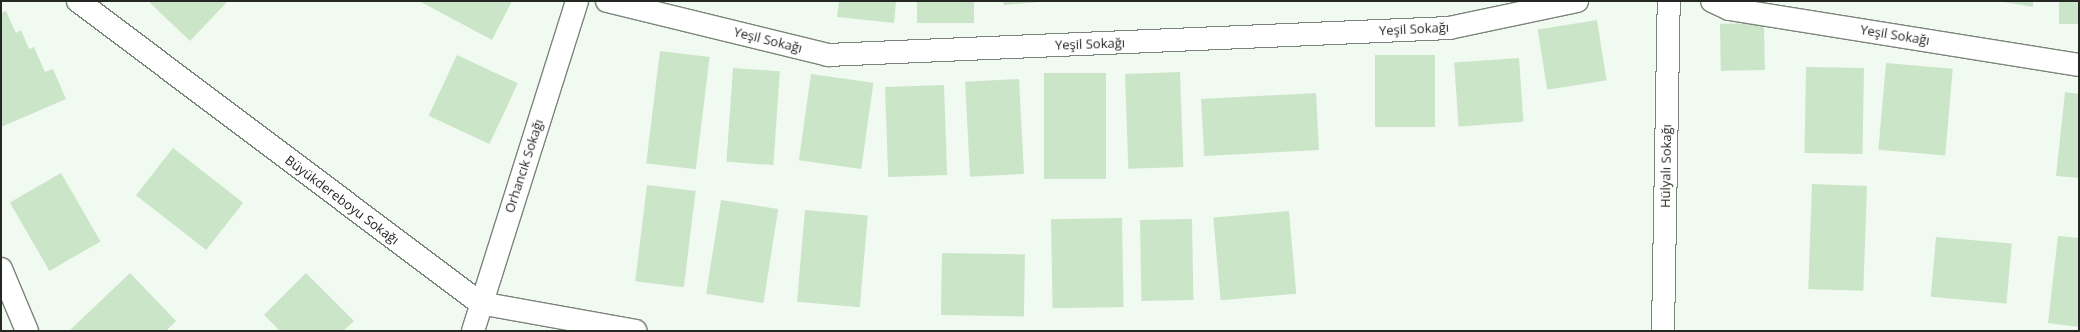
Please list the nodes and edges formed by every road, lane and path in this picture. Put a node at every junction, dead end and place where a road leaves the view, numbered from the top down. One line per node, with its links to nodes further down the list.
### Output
1 (78, 1): 9 (street, Büyükdereboyu Sokağı)
2 (577, 1): 9 (street, Orhancık Sokağı)
3 (606, 1): 4 (street, Yeşil Sokağı)
4 (1577, 1)
5 (1669, 1): 13 (street, Hülyalı Sokağı)
6 (1712, 1): 7 (street, Yeşil Sokağı)
7 (2079, 65)
8 (1, 270): 10 (street)
9 (480, 303): 11 (street, Orhancık Sokağı); 12 (street, Büyükdereboyu Sokağı)
10 (27, 331)
11 (473, 331)
12 (636, 331)
13 (1663, 331)

